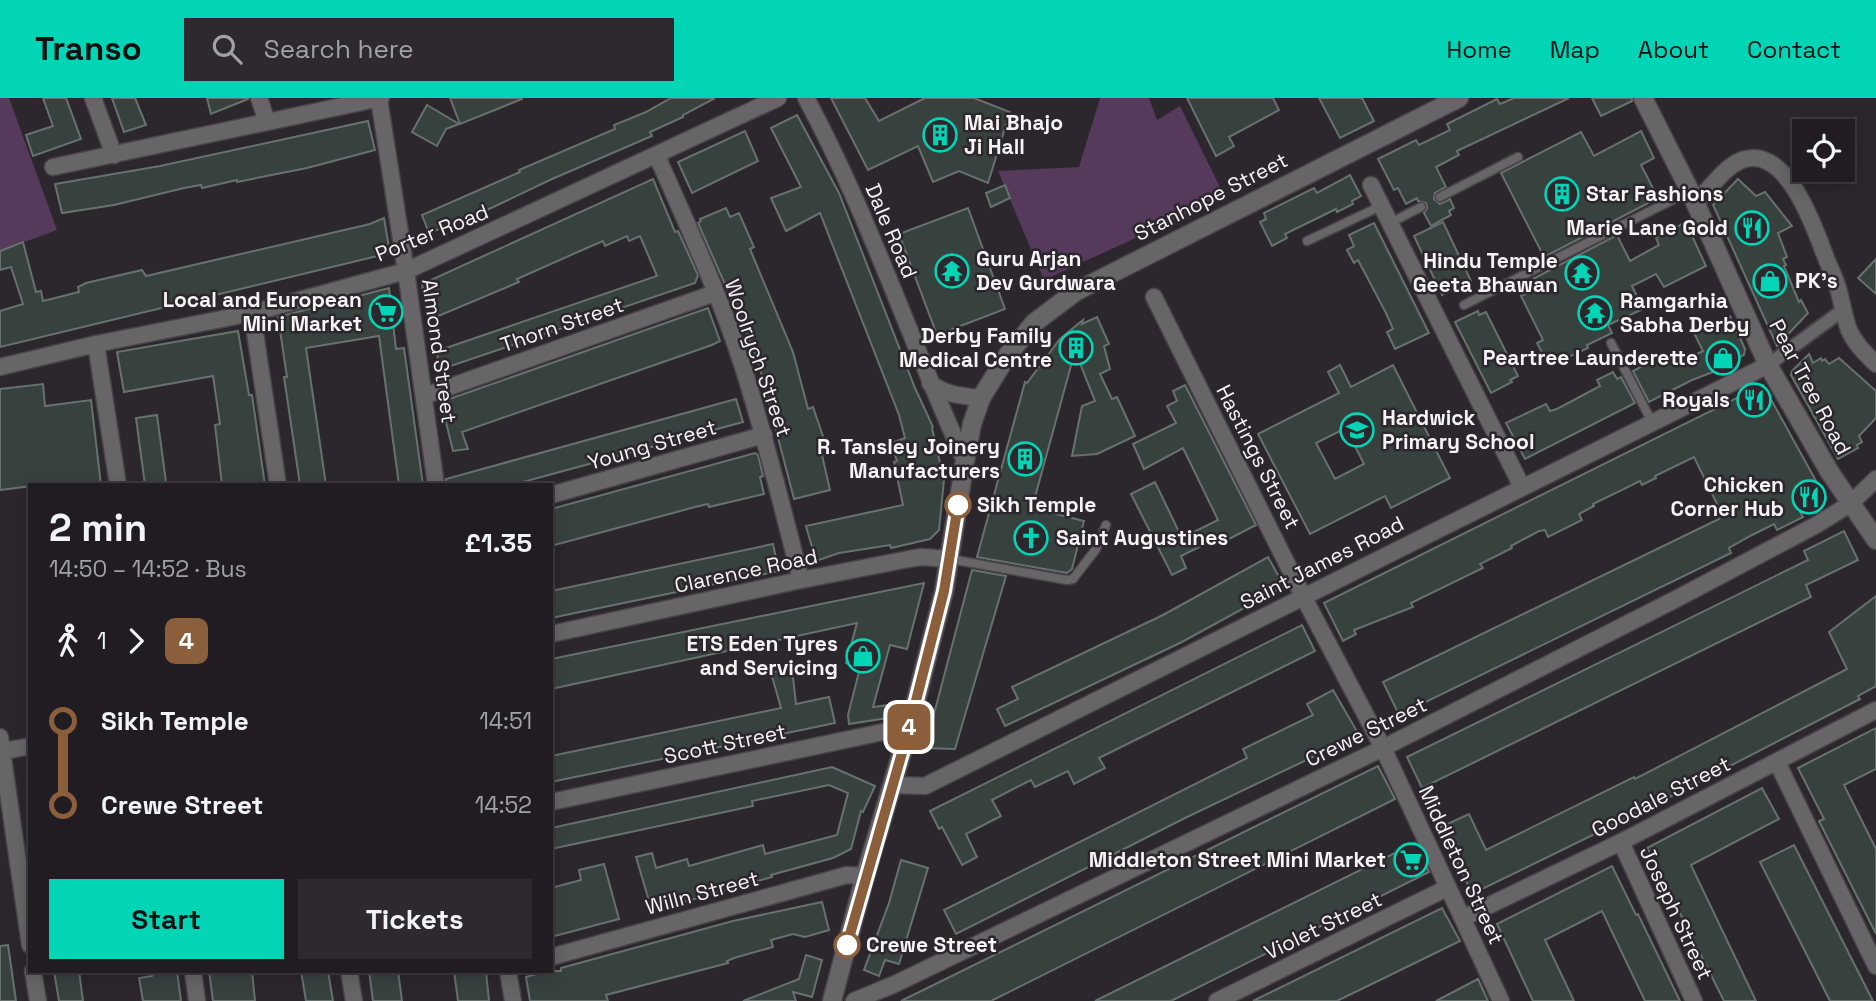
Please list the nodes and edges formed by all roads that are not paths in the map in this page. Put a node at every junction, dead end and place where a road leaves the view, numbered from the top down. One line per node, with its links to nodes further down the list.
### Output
1 (93, 98): 9 (street)
2 (258, 98): 8 (street)
3 (778, 98): 10 (street, Porter Road)
4 (806, 98): 31 (street, Dale Road)
5 (1460, 98): 33 (street, Stanhope Street)
6 (1643, 98): 15 (street, Pear Tree Road)
7 (380, 99): 8 (street); 20 (street, Almond Street)
8 (267, 122): 9 (street)
9 (114, 155): 12 (street)
10 (657, 156): 20 (street, Porter Road); 21 (street, Woolrych Street)
11 (1518, 157): 14 (lane)
12 (53, 167)
13 (1371, 185): 16 (street)
14 (1440, 197)
15 (1693, 198): 23 (lane); 24 (street); 29 (street, Pear Tree Road)
16 (1381, 206): 18 (street); 19 (lane)
17 (1421, 207): 18 (lane)
18 (1390, 223): 41 (street)
19 (1307, 241)
20 (406, 271): 25 (street, Porter Road); 32 (street, Almond Street)
21 (715, 293): 32 (street, Thorn Street); 35 (street, Woolrych Street)
22 (1154, 297): 48 (street, Hastings Street)
23 (1464, 305)
24 (1843, 310): 28 (street); 29 (street)
25 (252, 313): 27 (street, Porter Road); 39 (street)
26 (1611, 343): 34 (lane)
27 (96, 344): 30 (street, Porter Road); 38 (street)
28 (1876, 364)
29 (1768, 365): 34 (street, Saint James Road); 43 (street, Pear Tree Road)
30 (0, 367)
31 (930, 383): 33 (street); 36 (street, Dale Road)
32 (424, 396): 40 (street, Almond Street)
33 (981, 398): 36 (street, Stanhope Street)
34 (1653, 422): 41 (street, Saint James Road)
35 (764, 435): 42 (street, Young Street); 47 (street, Woolrych Street)
36 (965, 461): 46 (street, Stanhope Street)
37 (1876, 479): 43 (street, Crewe Street)
38 (118, 483)
39 (278, 483)
40 (436, 483)
41 (1522, 487): 48 (street, Saint James Road)
42 (553, 494)
43 (1850, 505): 45 (street, Pear Tree Road); 54 (street, Crewe Street)
44 (1106, 525): 46 (lane)
45 (1876, 540)
46 (950, 559): 47 (street, Clarence Road); 51 (street, Stanhope Street)
47 (801, 580): 49 (street, Clarence Road)
48 (1303, 596): 54 (street, Hastings Street); 56 (street, Saint James Road)
49 (553, 635)
50 (1876, 710): 55 (street, Goodale Street)
51 (908, 732): 56 (street, Stanhope Street); 57 (street, Scott Street)
52 (28, 746): 53 (street)
53 (1, 747): 62 (street)
54 (1383, 748): 60 (street, Middleton Street); 74 (street, Crewe Street)
55 (1777, 762): 58 (street, Goodale Street); 64 (street)
56 (893, 785): 59 (street, Stanhope Street)
57 (553, 802)
58 (1621, 842): 61 (street, Goodale Street); 77 (street, Joseph Street)
59 (865, 876): 63 (street, Willn Street); 73 (street, Stanhope Street)
60 (1447, 888): 61 (street, Middleton Street); 75 (street, Violet Street)
61 (1463, 918): 76 (street, Middleton Street)
62 (28, 931)
63 (553, 956)
64 (1876, 966)
65 (33, 973): 69 (street)
66 (192, 973): 70 (street)
67 (349, 973): 71 (street)
68 (508, 973): 72 (street)
69 (38, 1001)
70 (197, 1001)
71 (354, 1001)
72 (513, 1001)
73 (832, 1001)
74 (855, 1001)
75 (1217, 1001)
76 (1501, 1001)
77 (1694, 1001)

